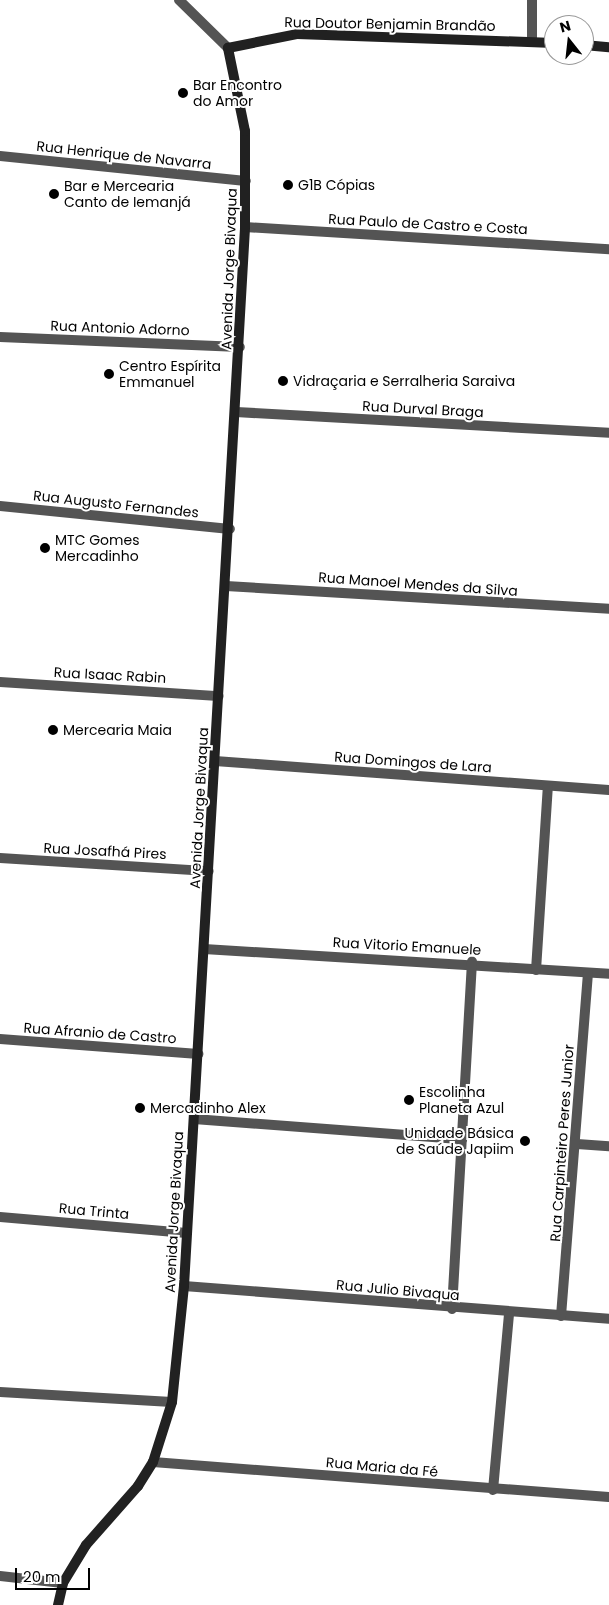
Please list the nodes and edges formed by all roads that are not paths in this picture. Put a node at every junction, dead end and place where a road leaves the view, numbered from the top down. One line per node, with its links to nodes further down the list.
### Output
1 (179, 0): 7 (street, Avenida Jorge Bivaqua)
2 (532, 0): 3 (street)
3 (532, 41): 4 (street, Rua Doutor Benjamin Brandão); 7 (street, Rua Doutor Benjamin Brandão)
4 (544, 42)
5 (594, 46): 6 (street)
6 (609, 47)
7 (228, 48): 9 (street, Avenida Jorge Bivaqua)
8 (0, 156): 9 (street, Rua Henrique de Navarra)
9 (246, 181): 10 (street, Avenida Jorge Bivaqua)
10 (245, 227): 11 (street, Rua Paulo de Castro e Costa); 13 (street, Avenida Jorge Bivaqua)
11 (609, 249)
12 (0, 337): 13 (street, Rua Antonio Adorno)
13 (240, 347): 14 (street, Avenida Jorge Bivaqua)
14 (236, 412): 15 (street, Rua Durval Braga); 17 (street, Avenida Jorge Bivaqua)
15 (609, 433)
16 (0, 506): 17 (street, Rua Augusto Fernandes)
17 (230, 529): 18 (street, Avenida Jorge Bivaqua)
18 (226, 586): 19 (street, Rua Manoel Mendes da Silva); 21 (street, Avenida Jorge Bivaqua)
19 (609, 609)
20 (0, 682): 21 (street, Rua Isaac Rabin)
21 (219, 696): 22 (street, Avenida Jorge Bivaqua)
22 (215, 761): 23 (street, Rua Domingos de Lara); 26 (street, Avenida Jorge Bivaqua)
23 (548, 786): 24 (street, Rua Domingos de Lara); 29 (street)
24 (609, 790)
25 (0, 858): 26 (street, Rua Josafhá Pires)
26 (209, 871): 27 (street, Avenida Jorge Bivaqua)
27 (204, 949): 28 (street, Rua Vitorio Emanuele); 33 (street, Avenida Jorge Bivaqua)
28 (472, 962): 29 (street, Rua Vitorio Emanuele); 35 (street)
29 (536, 970): 30 (street, Rua Vitorio Emanuele)
30 (588, 973): 31 (street, Rua Vitorio Emanuele); 36 (street, Rua Carpinteiro Peres Junior)
31 (609, 974)
32 (0, 1039): 33 (street, Rua Afranio de Castro)
33 (198, 1054): 34 (street, Avenida Jorge Bivaqua)
34 (194, 1119): 35 (street); 39 (street, Avenida Jorge Bivaqua)
35 (462, 1139): 41 (street)
36 (577, 1144): 37 (street); 43 (street, Rua Carpinteiro Peres Junior)
37 (609, 1146)
38 (0, 1217): 39 (street, Rua Trinta)
39 (186, 1233): 40 (street, Avenida Jorge Bivaqua)
40 (184, 1286): 41 (street, Rua Julio Bivaqua); 46 (street, Avenida Jorge Bivaqua)
41 (452, 1308): 42 (street, Rua Julio Bivaqua)
42 (509, 1313): 43 (street, Rua Julio Bivaqua); 48 (street)
43 (561, 1316): 44 (street, Rua Julio Bivaqua)
44 (609, 1319)
45 (0, 1392): 46 (street)
46 (172, 1402): 47 (street, Avenida Jorge Bivaqua)
47 (153, 1462): 48 (street, Rua Maria da Fé); 51 (street, Avenida Jorge Bivaqua)
48 (493, 1490): 49 (street, Rua Maria da Fé)
49 (609, 1497)
50 (0, 1576): 51 (street)
51 (63, 1583): 52 (street, Avenida Jorge Bivaqua)
52 (58, 1605)

